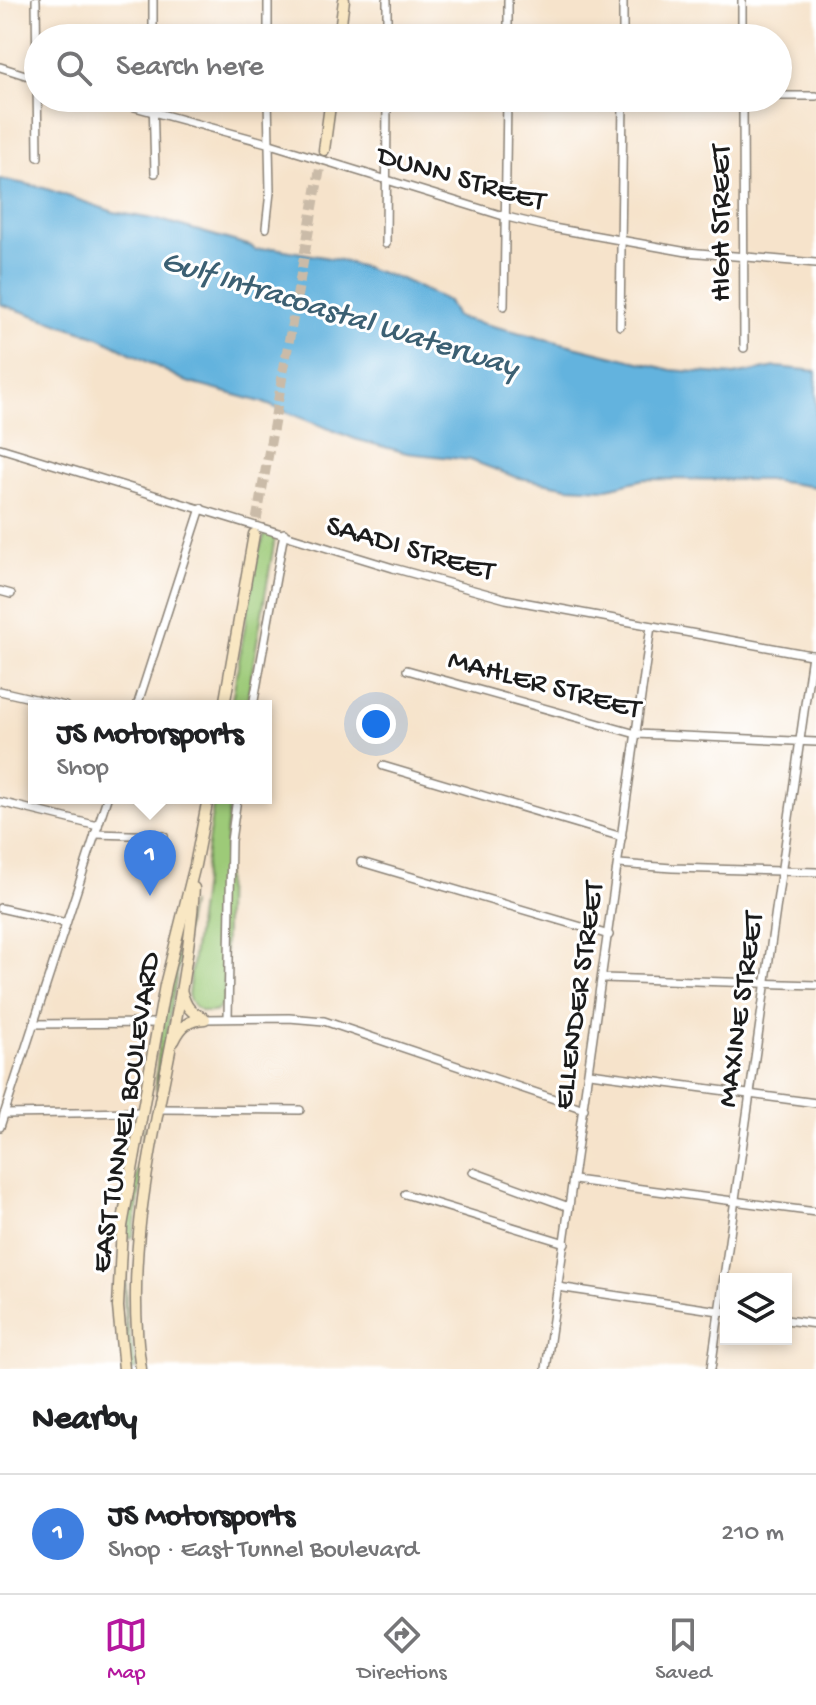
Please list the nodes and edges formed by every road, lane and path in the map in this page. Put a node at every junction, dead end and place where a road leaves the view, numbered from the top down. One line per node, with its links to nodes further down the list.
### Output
1 (36, 0): 9 (street)
2 (153, 0): 10 (street)
3 (268, 0): 11 (street)
4 (342, 0): 12 (main road)
5 (387, 0): 13 (street)
6 (508, 0): 14 (street)
7 (623, 0): 15 (street)
8 (742, 0): 16 (street)
9 (36, 24)
10 (153, 24)
11 (268, 24)
12 (341, 24)
13 (387, 24)
14 (508, 24)
15 (623, 24)
16 (742, 24)
17 (0, 67): 18 (street)
18 (24, 75)
19 (792, 96): 20 (street)
20 (816, 96)
21 (37, 112): 32 (street)
22 (150, 112): 29 (street, DUNN STREET)
23 (268, 112): 30 (street)
24 (329, 112): 31 (main road)
25 (387, 112): 34 (street)
26 (507, 112): 35 (street)
27 (623, 112): 37 (street)
28 (743, 112): 39 (street, HIGH STREET)
29 (153, 113): 30 (street, DUNN STREET); 33 (street)
30 (267, 143): 34 (street, DUNN STREET); 36 (street)
31 (324, 150)
32 (38, 157)
33 (155, 173)
34 (387, 179): 35 (street, DUNN STREET); 38 (street)
35 (507, 217): 37 (street, DUNN STREET); 41 (street)
36 (266, 228)
37 (622, 242): 39 (street, DUNN STREET); 42 (street)
38 (386, 244)
39 (742, 259): 40 (street, DUNN STREET); 43 (street, HIGH STREET)
40 (816, 263)
41 (504, 306)
42 (620, 326)
43 (744, 348)
44 (0, 448): 45 (street, SAADI STREET)
45 (201, 508): 46 (street, SAADI STREET); 55 (street)
46 (284, 533): 50 (street, SAADI STREET); 57 (street)
47 (254, 534): 56 (main road)
48 (0, 591): 49 (street)
49 (11, 594)
50 (651, 626): 51 (street, SAADI STREET); 58 (street, ELLENDER STREET)
51 (814, 656): 59 (street, MAXINE STREET)
52 (407, 670): 58 (street, MAHLER STREET)
53 (0, 691): 54 (street)
54 (39, 700)
55 (139, 700)
56 (225, 700)
57 (254, 700)
58 (636, 734): 59 (street, MAHLER STREET); 68 (street, ELLENDER STREET)
59 (799, 742): 60 (street, MAHLER STREET); 72 (street, MAXINE STREET)
60 (816, 742)
61 (383, 766): 68 (street)
62 (0, 802): 66 (street)
63 (105, 804): 66 (street)
64 (207, 804): 71 (main road, EAST TUNNEL BOULEVARD)
65 (236, 804): 81 (street)
66 (97, 830): 67 (street); 75 (street)
67 (164, 836)
68 (622, 837): 70 (street, ELLENDER STREET)
69 (361, 862): 76 (street)
70 (619, 864): 72 (street); 76 (street, ELLENDER STREET)
71 (195, 865): 80 (main road, EAST TUNNEL BOULEVARD); 83 (main road, EAST TUNNEL BOULEVARD)
72 (781, 871): 73 (street); 78 (street, MAXINE STREET)
73 (816, 872)
74 (0, 908): 75 (street)
75 (66, 923): 84 (street)
76 (609, 935): 77 (street, ELLENDER STREET)
77 (603, 978): 78 (street); 86 (street, ELLENDER STREET)
78 (765, 984): 79 (street); 88 (street, MAXINE STREET)
79 (816, 985)
80 (180, 988): 82 (main road); 85 (main road, EAST TUNNEL BOULEVARD)
81 (228, 1018): 82 (street); 91 (street)
82 (205, 1019): 85 (main road)
83 (158, 1023): 84 (street); 87 (main road, EAST TUNNEL BOULEVARD)
84 (33, 1024): 94 (street)
85 (170, 1049): 90 (main road, EAST TUNNEL BOULEVARD)
86 (590, 1073): 88 (street); 91 (street, ELLENDER STREET)
87 (147, 1083): 90 (main road); 93 (main road, EAST TUNNEL BOULEVARD)
88 (750, 1095): 89 (street); 100 (street, MAXINE STREET)
89 (816, 1103)
90 (158, 1109): 92 (street); 96 (main road, EAST TUNNEL BOULEVARD)
91 (584, 1109): 98 (street, ELLENDER STREET)
92 (300, 1110)
93 (141, 1112): 94 (street); 96 (main road); 110 (main road, EAST TUNNEL BOULEVARD)
94 (4, 1114): 95 (street)
95 (0, 1127)
96 (152, 1143): 111 (main road, EAST TUNNEL BOULEVARD)
97 (473, 1172): 101 (street)
98 (574, 1180): 100 (street); 101 (street, ELLENDER STREET)
99 (405, 1194): 103 (street)
100 (735, 1201): 102 (street); 104 (street, MAXINE STREET)
101 (569, 1207): 103 (street, ELLENDER STREET)
102 (816, 1212)
103 (565, 1243): 105 (street, ELLENDER STREET)
104 (727, 1273)
105 (558, 1287): 106 (street); 112 (street, ELLENDER STREET)
106 (720, 1312)
107 (792, 1321): 108 (street)
108 (816, 1324)
109 (720, 1326): 113 (street, MAXINE STREET)
110 (124, 1369)
111 (141, 1369)
112 (546, 1369)
113 (711, 1369)

